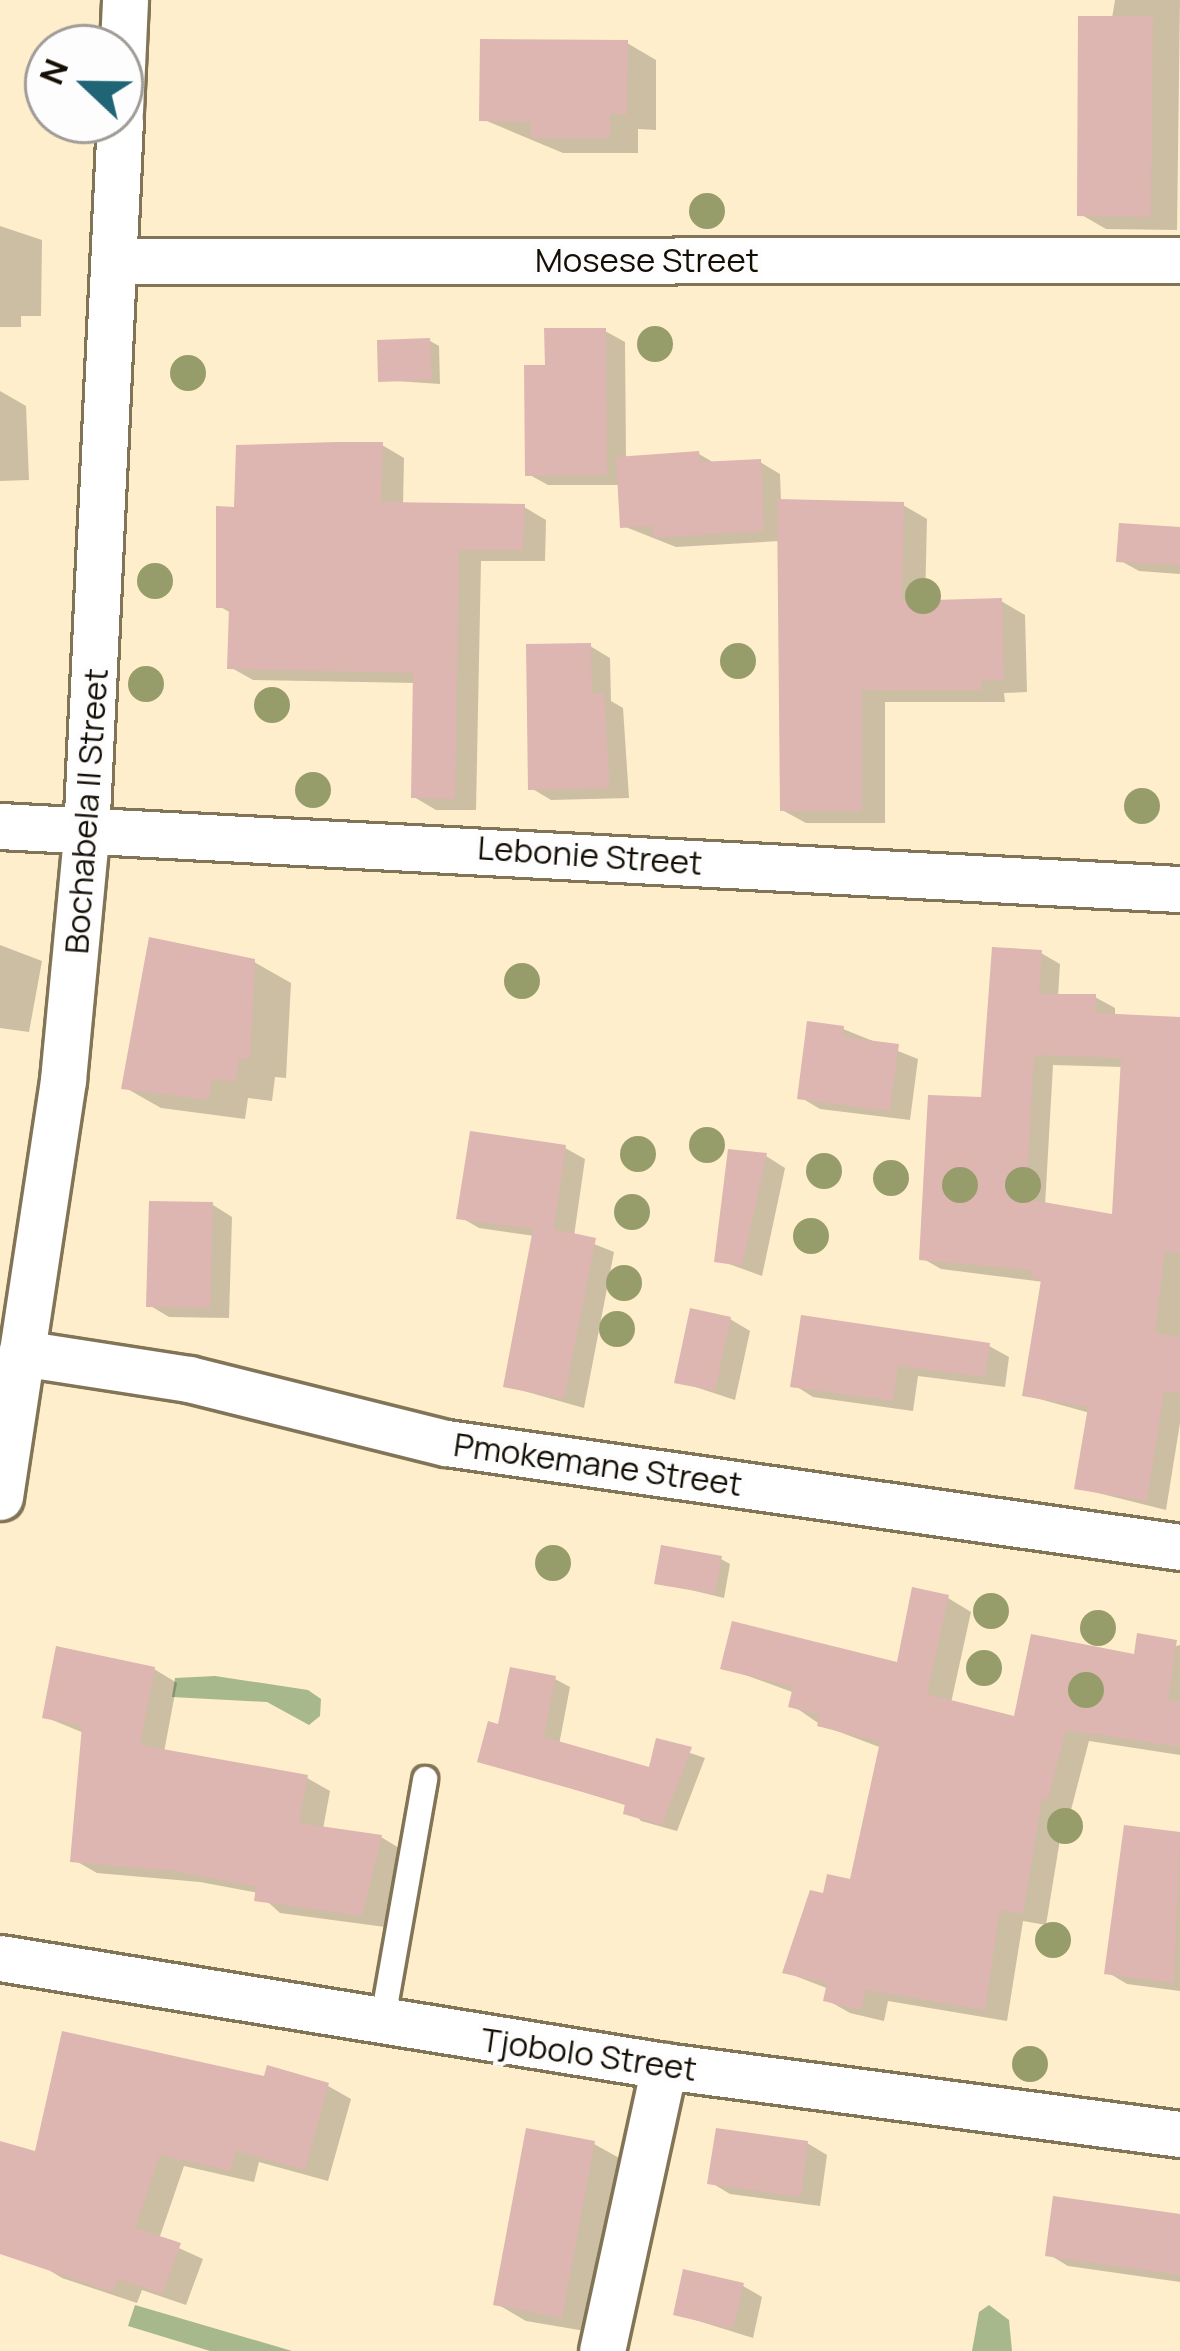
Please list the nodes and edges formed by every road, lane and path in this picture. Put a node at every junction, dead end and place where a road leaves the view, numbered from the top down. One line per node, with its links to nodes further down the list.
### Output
1 (119, 144): 3 (street, Bochabela II Street)
2 (1180, 260): 3 (street, Mosese Street)
3 (113, 261): 5 (street, Bochabela II Street)
4 (0, 826): 5 (street, Lebonie Street)
5 (86, 836): 6 (street, Lebonie Street); 7 (street, Bochabela II Street)
6 (1180, 889)
7 (21, 1353): 8 (street, Bochabela II Street); 9 (street, Pmokemane Street)
8 (0, 1496)
9 (1180, 1547)
10 (424, 1779): 12 (lane)
11 (0, 1958): 12 (street, Tjobolo Street)
12 (382, 2024): 13 (street, Tjobolo Street)
13 (664, 2066): 14 (street, Tjobolo Street); 15 (street)
14 (1180, 2134)
15 (602, 2351)

